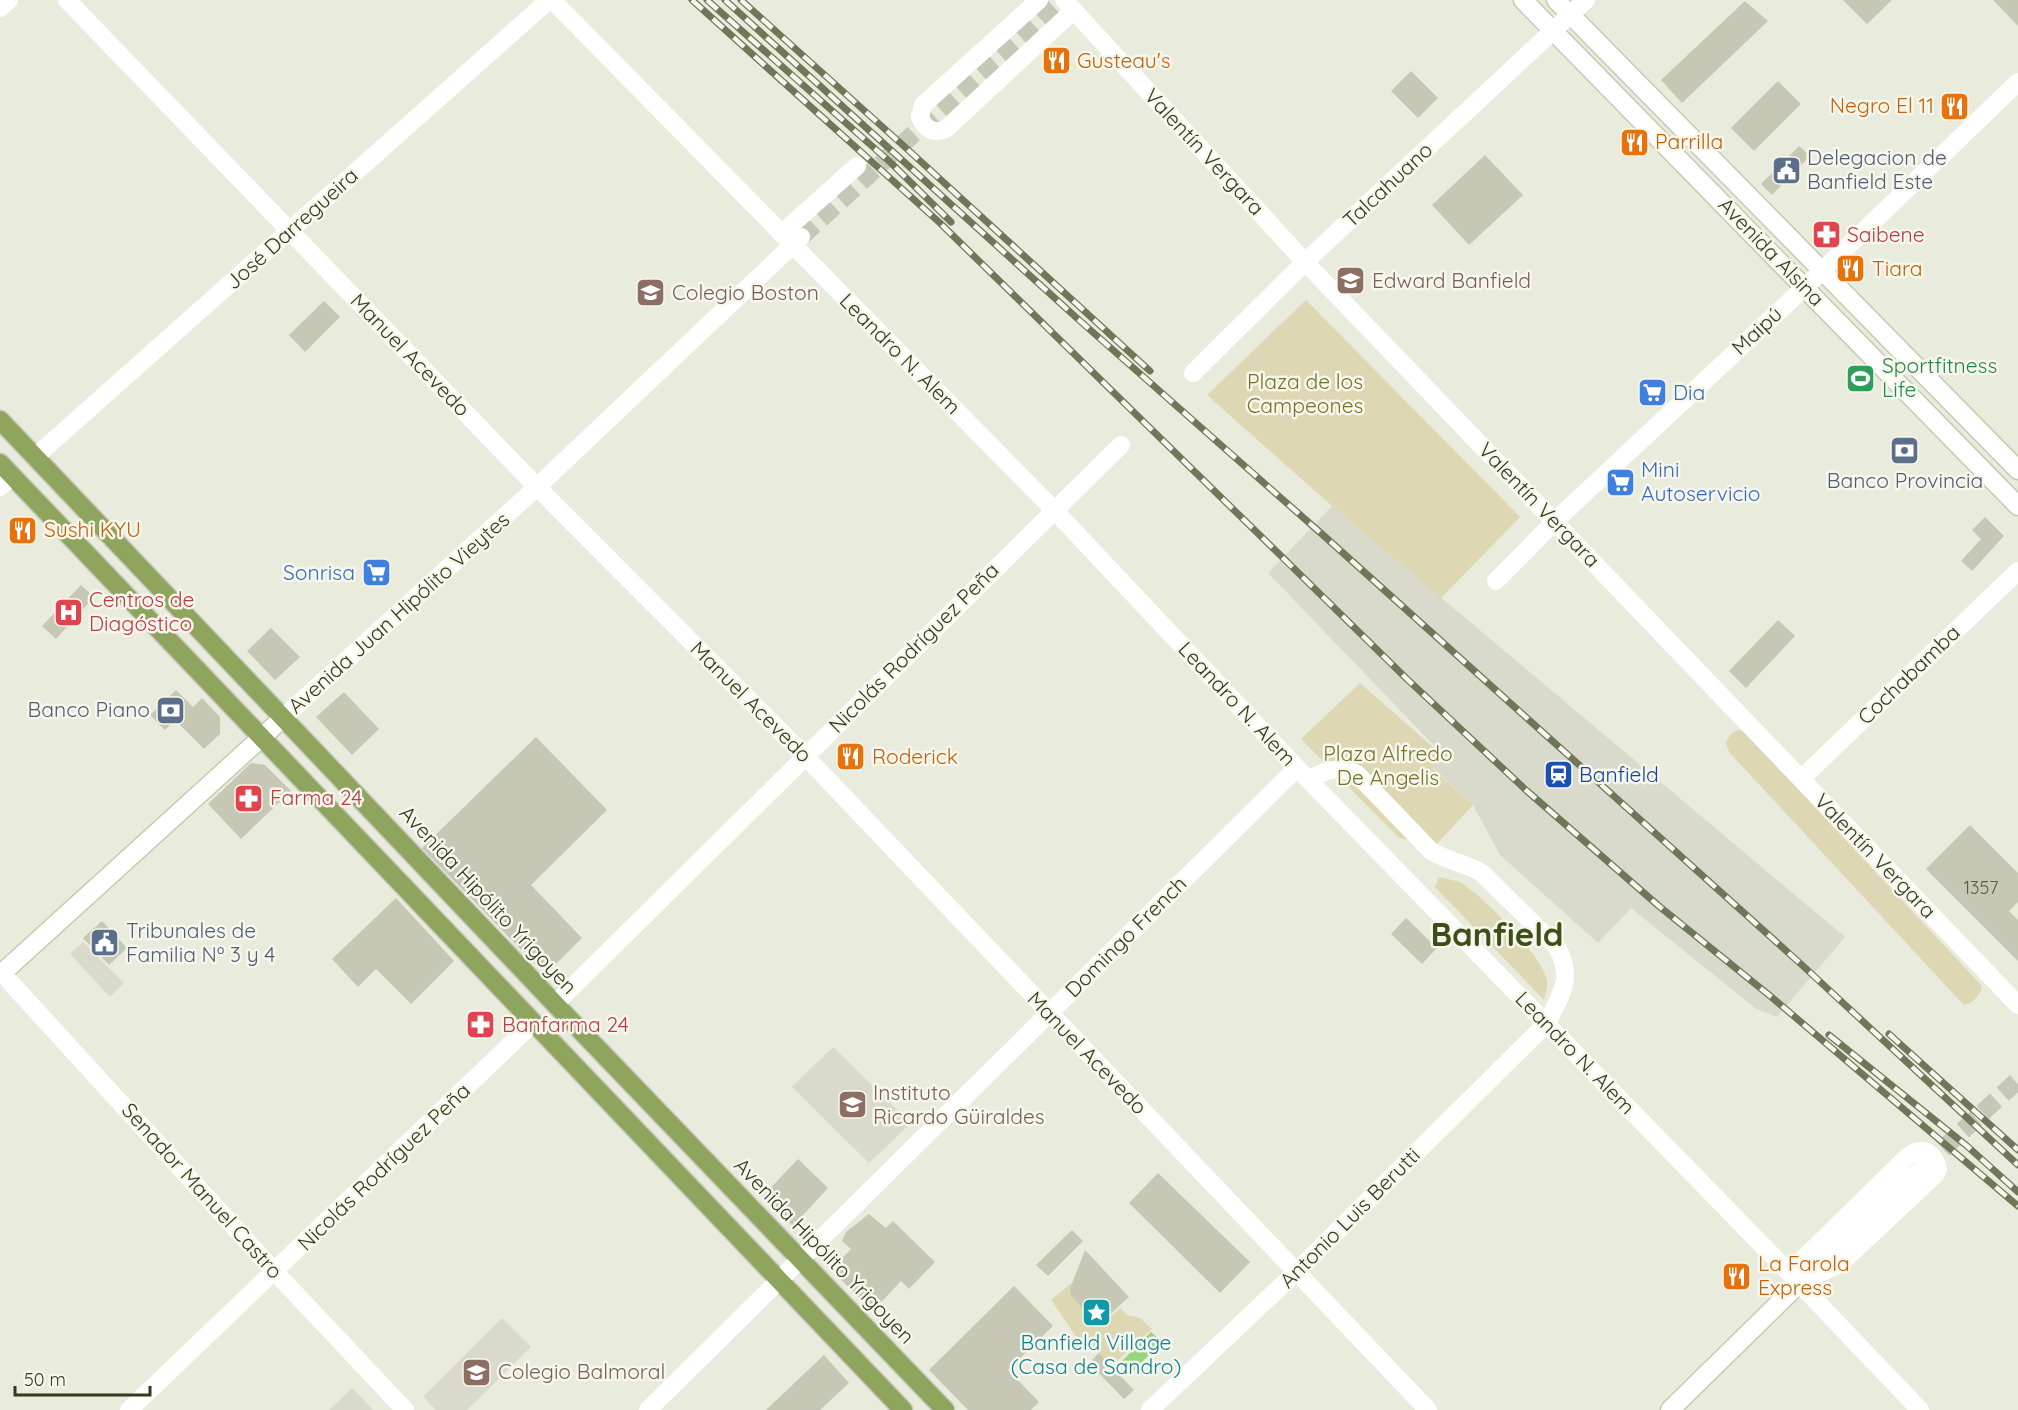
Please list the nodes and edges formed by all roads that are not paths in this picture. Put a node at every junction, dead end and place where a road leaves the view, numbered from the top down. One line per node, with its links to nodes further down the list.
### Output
1 (9, 0): 8 (street)
2 (67, 0): 13 (street, Manuel Acevedo)
3 (550, 0): 13 (street, José Darregueira); 14 (street, Leandro N. Alem)
4 (1523, 0): 10 (street, Avenida Alsina)
5 (1556, 0): 9 (street, Avenida Alsina)
6 (1586, 0): 9 (street, Talcahuano)
7 (1058, 3): 7 (street); 15 (street, Valentín Vergara)
8 (0, 8)
9 (1571, 15): 10 (street, Talcahuano); 16 (street, Avenida Alsina)
10 (1553, 31): 15 (street, Talcahuano); 17 (street, Avenida Alsina)
11 (2018, 82): 16 (street, Maipú)
12 (858, 166): 14 (street, Avenida Juan Hipólito Vieytes)
13 (290, 231): 21 (street, José Darregueira); 24 (street, Manuel Acevedo)
14 (791, 239): 24 (street, Avenida Juan Hipólito Vieytes); 26 (street, Leandro N. Alem)
15 (1305, 262): 18 (street, Talcahuano); 27 (street, Valentín Vergara)
16 (1823, 270): 17 (street, Maipú); 22 (street, Avenida Alsina)
17 (1804, 286): 25 (street, Avenida Alsina); 27 (street, Maipú)
18 (1193, 373)
19 (0, 420): 21 (main road, Avenida Hipólito Yrigoyen)
20 (1121, 444): 26 (street, Nicolás Rodríguez Peña)
21 (35, 457): 30 (main road, Avenida Hipólito Yrigoyen)
22 (2018, 470)
23 (4, 475): 31 (main road)
24 (537, 487): 30 (street, Avenida Juan Hipólito Vieytes); 32 (street, Manuel Acevedo)
25 (2018, 506)
26 (1054, 510): 32 (street, Nicolás Rodríguez Peña); 33 (street, Leandro N. Alem)
27 (1555, 521): 29 (street, Maipú); 34 (street, Valentín Vergara)
28 (2018, 571): 34 (street, Cochabamba)
29 (1496, 581)
30 (284, 717): 31 (street, Avenida Juan Hipólito Vieytes); 36 (main road, Avenida Hipólito Yrigoyen)
31 (263, 737): 35 (street, Avenida Juan Hipólito Vieytes); 39 (main road)
32 (805, 756): 36 (street, Nicolás Rodríguez Peña); 38 (street, Manuel Acevedo)
33 (1303, 774): 38 (street, Domingo French); 40 (street, Leandro N. Alem); 40 (street, Antonio Luis Berutti)
34 (1801, 779): 37 (street, Valentín Vergara)
35 (1, 973): 43 (street, Senador Manuel Castro)
36 (555, 1004): 42 (main road, Avenida Hipólito Yrigoyen)
37 (2018, 1005)
38 (1049, 1013): 42 (street, Domingo French); 44 (street, Manuel Acevedo)
39 (533, 1023): 43 (street, Nicolás Rodríguez Peña); 46 (main road)
40 (1546, 1023): 44 (street, Antonio Luis Berutti); 45 (street, Leandro N. Alem)
41 (1923, 1167): 45 (street)
42 (800, 1259): 46 (street, Domingo French); 51 (main road, Avenida Hipólito Yrigoyen)
43 (275, 1272): 47 (street, Nicolás Rodríguez Peña); 48 (street, Senador Manuel Castro)
44 (1296, 1272): 52 (street, Antonio Luis Berutti); 53 (street, Manuel Acevedo)
45 (1794, 1278): 45 (street); 54 (street); 55 (street, Leandro N. Alem)
46 (778, 1281): 49 (street, Domingo French); 50 (main road)
47 (129, 1410)
48 (405, 1410)
49 (648, 1410)
50 (903, 1410)
51 (945, 1410)
52 (1150, 1410)
53 (1428, 1410)
54 (1670, 1410)
55 (1920, 1410)

